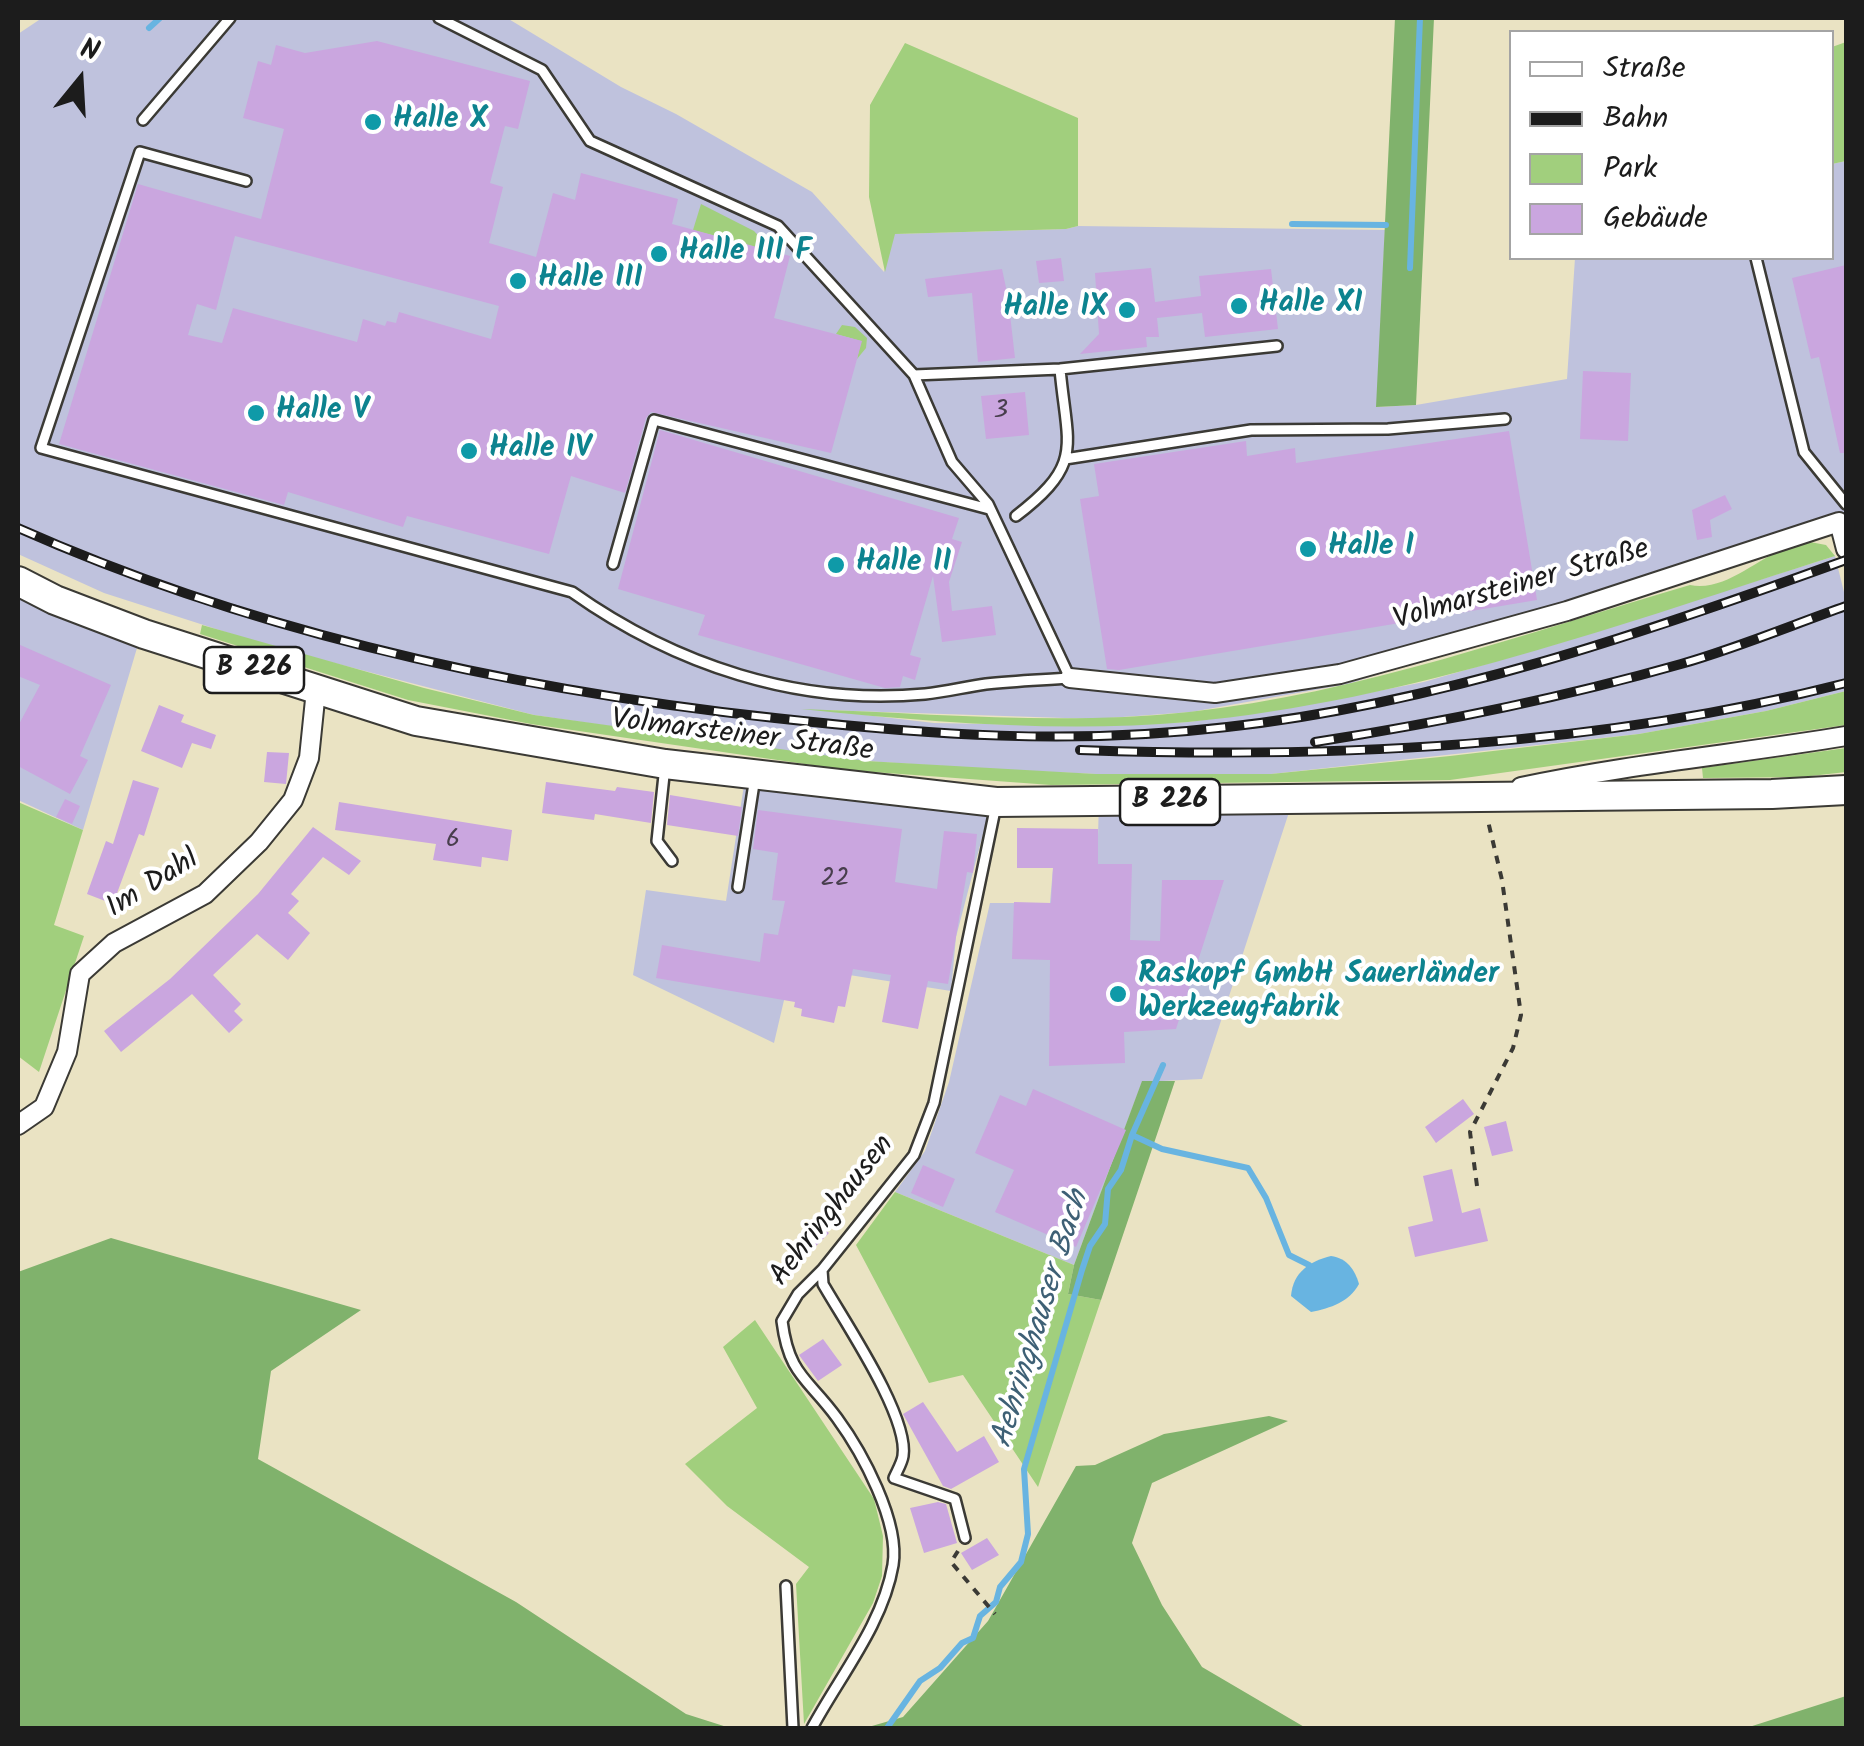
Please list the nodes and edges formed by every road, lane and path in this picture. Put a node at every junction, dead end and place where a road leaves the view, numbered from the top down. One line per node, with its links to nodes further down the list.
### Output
1 (230, 18): 3 (lane)
2 (439, 18): 8 (lane)
3 (143, 120)
4 (246, 181): 17 (lane)
5 (1756, 260): 12 (lane)
6 (1277, 346): 7 (lane)
7 (1060, 369): 8 (lane); 10 (lane)
8 (914, 375): 11 (lane)
9 (1505, 420): 10 (lane)
10 (1066, 459): 13 (lane)
11 (990, 509): 15 (lane); 17 (lane)
12 (1844, 512): 14 (street); 17 (street, Volmarsteiner Straße)
13 (1016, 516)
14 (1846, 549)
15 (613, 564)
16 (18, 581): 18 (main road, Volmarsteiner Straße / B 226)
17 (1070, 678)
18 (316, 690): 20 (main road, Volmarsteiner Straße / B 226); 27 (street, Im Dahl)
19 (1846, 736): 23 (street, Volmarsteiner Straße)
20 (665, 764): 21 (main road, Volmarsteiner Straße / B 226); 25 (lane)
21 (756, 774): 24 (main road, Volmarsteiner Straße / B 226); 26 (lane)
22 (1846, 790): 23 (main road, Volmarsteiner Straße / B 226)
23 (1484, 796): 24 (main road, Volmarsteiner Straße / B 226); 28 (path)
24 (996, 802): 29 (lane, Aehringhausen)
25 (672, 861)
26 (738, 887)
27 (18, 1125)
28 (1477, 1186)
29 (822, 1270): 30 (lane); 34 (lane, Aehringhausen)
30 (965, 1538): 32 (path)
31 (786, 1586): 33 (lane)
32 (995, 1614)
33 (793, 1728)
34 (812, 1728)

